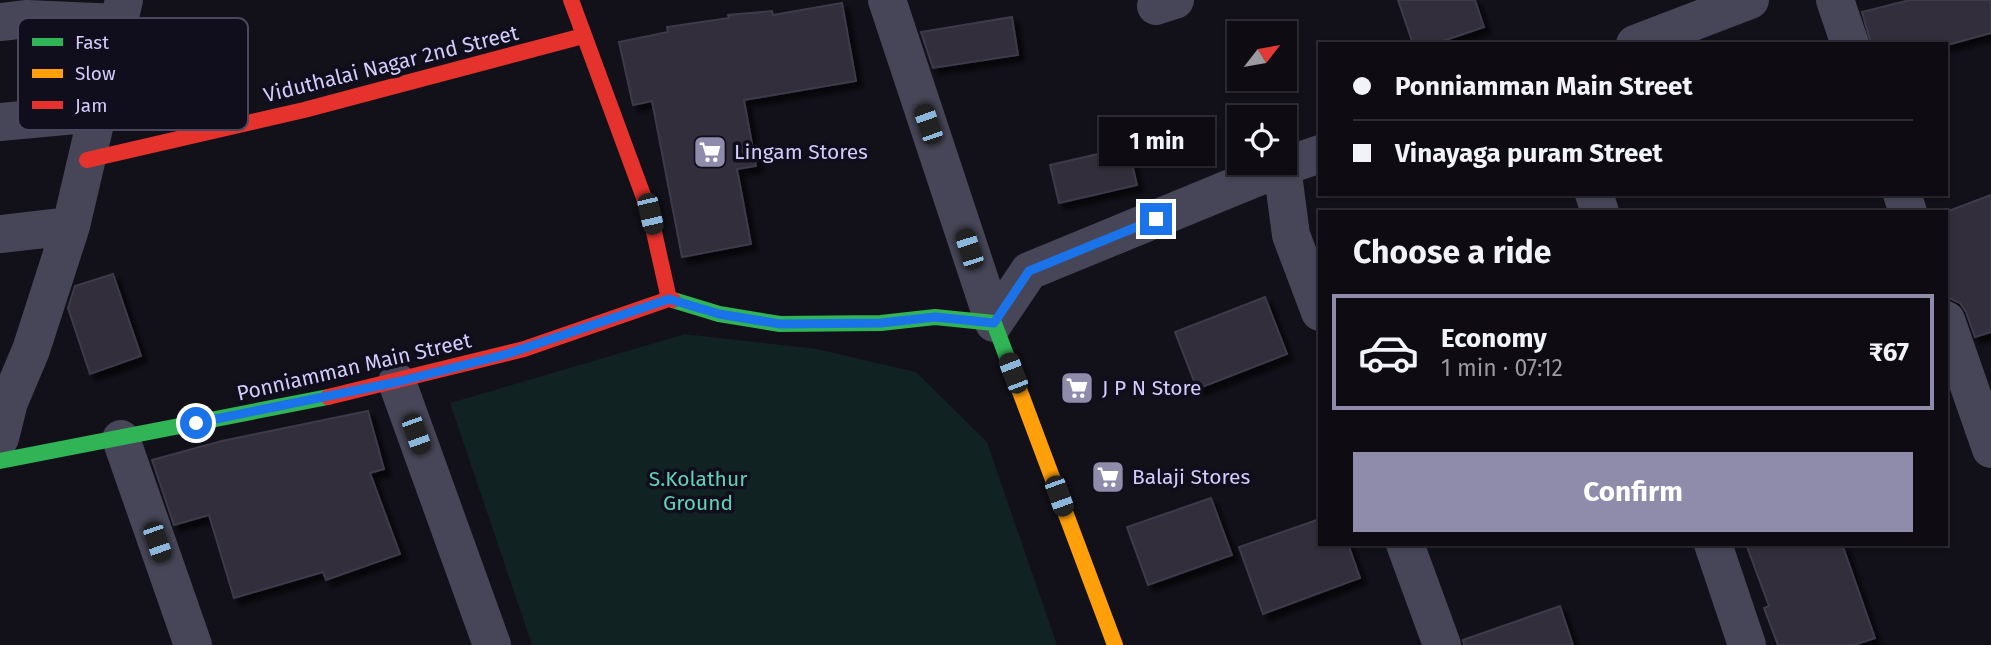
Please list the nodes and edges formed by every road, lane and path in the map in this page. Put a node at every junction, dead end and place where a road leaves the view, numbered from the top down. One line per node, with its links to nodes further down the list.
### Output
1 (571, 0): 9 (street)
2 (887, 0): 26 (street)
3 (1750, 0): 10 (street)
4 (1835, 0): 11 (street)
5 (121, 11): 6 (street)
6 (39, 18)
7 (18, 20): 8 (street)
8 (0, 22)
9 (583, 36): 14 (street, Viduthalai Nagar 2nd Street); 24 (street)
10 (1640, 42)
11 (1849, 42)
12 (18, 120): 13 (street)
13 (0, 122)
14 (248, 123)
15 (93, 130): 18 (street)
16 (217, 130): 18 (street, Viduthalai Nagar 2nd Street)
17 (1318, 155): 19 (street)
18 (87, 160): 22 (street)
19 (1297, 162)
20 (1263, 175): 26 (street)
21 (1283, 175): 25 (street)
22 (71, 226): 23 (street); 28 (street)
23 (0, 234)
24 (669, 299): 26 (street); 29 (street, Ponniamman Main Street)
25 (1318, 306)
26 (994, 323): 38 (street)
27 (1948, 326): 32 (street)
28 (15, 351): 30 (street)
29 (397, 382): 31 (street, Ponniamman Main Street); 37 (street)
30 (0, 438)
31 (121, 439): 33 (street, Ponniamman Main Street); 36 (street)
32 (1991, 449)
33 (0, 461)
34 (1406, 546): 39 (street)
35 (1714, 546): 40 (street)
36 (193, 645)
37 (492, 645)
38 (1115, 645)
39 (1442, 645)
40 (1747, 645)

